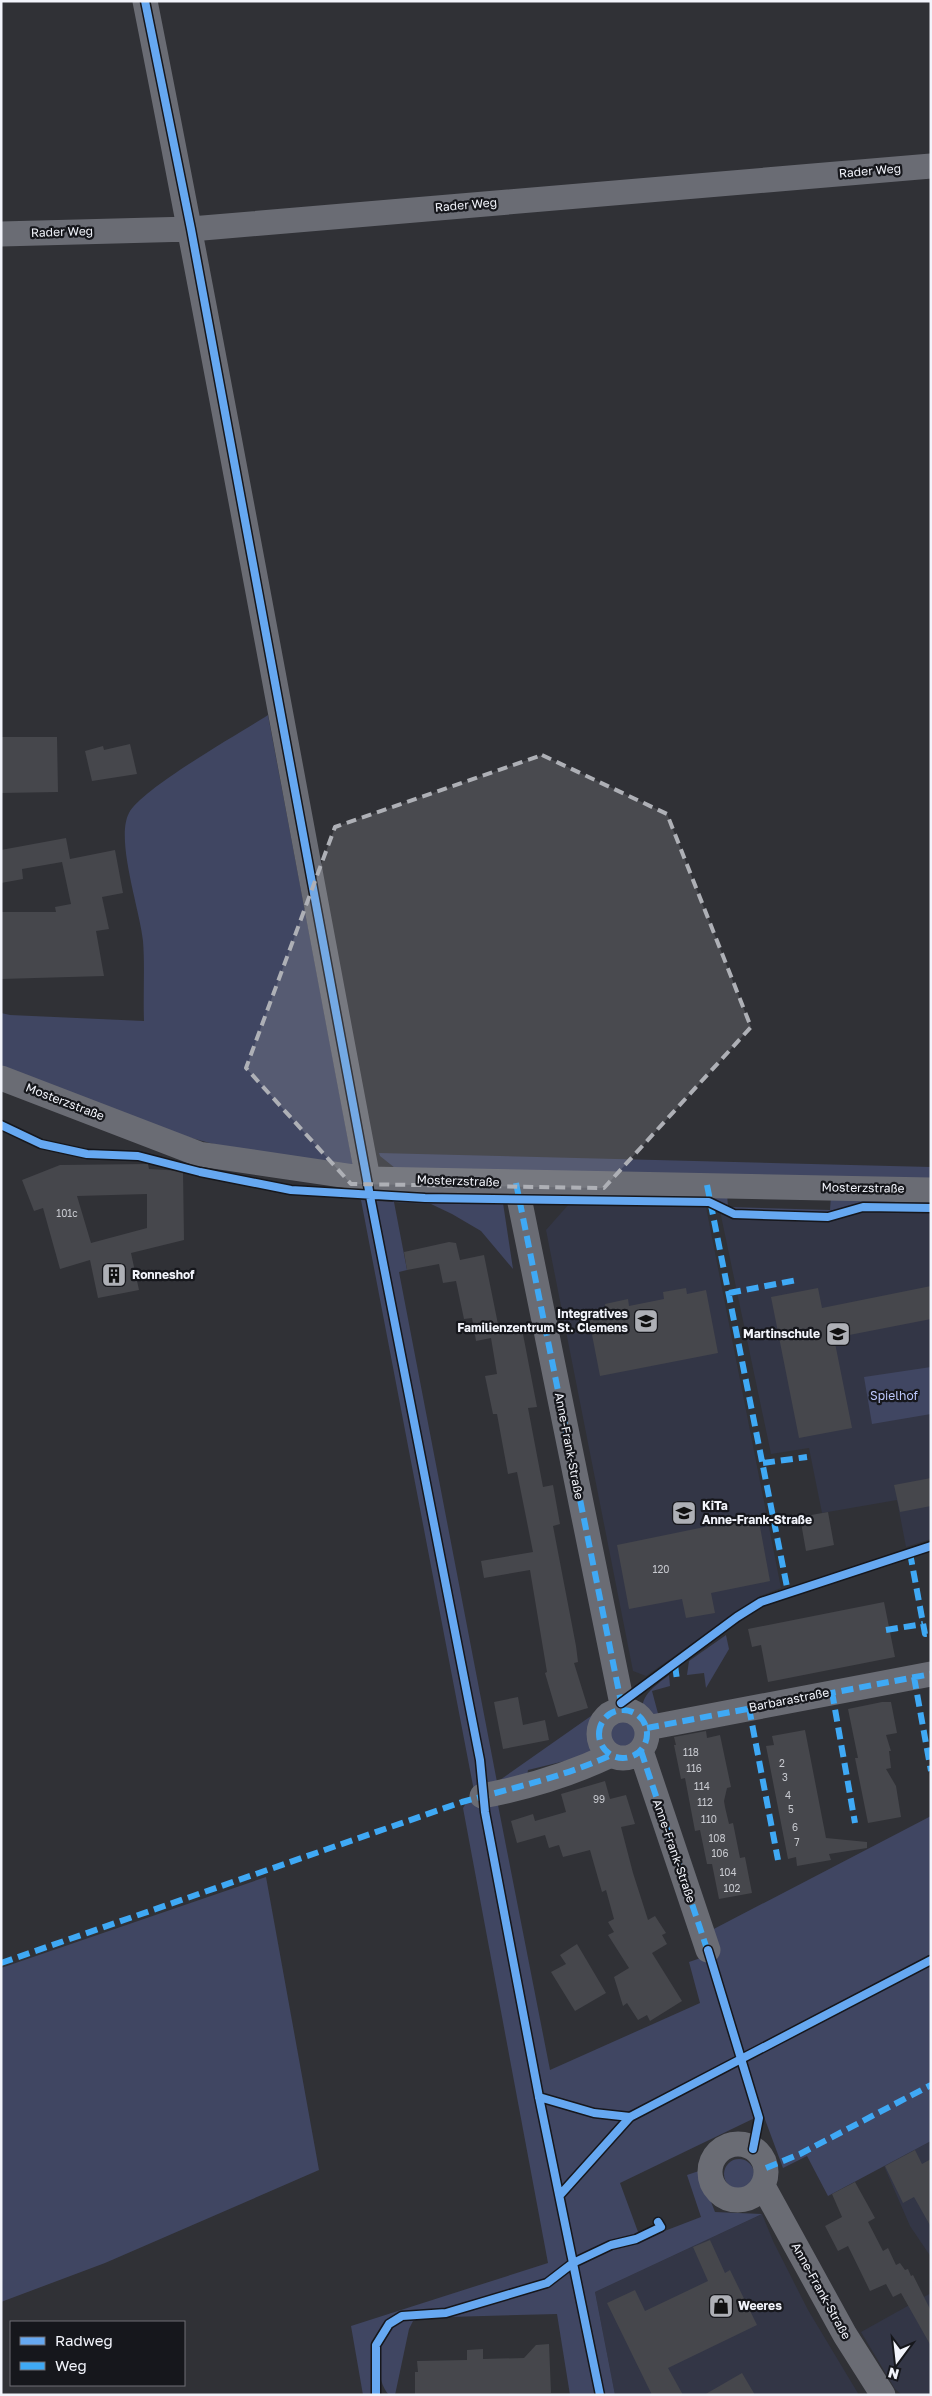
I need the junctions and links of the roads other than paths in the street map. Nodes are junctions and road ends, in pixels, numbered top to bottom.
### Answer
1 (146, 1) edge
2 (931, 166) edge
3 (191, 229) junction
4 (1, 234) edge
5 (1, 1078) edge
6 (368, 1179) junction
7 (516, 1183) junction
8 (931, 1190) edge
9 (931, 1674) edge
10 (623, 1709) junction
11 (644, 1739) junction
12 (611, 1755) junction
13 (482, 1796) dead end
14 (708, 1950) dead end
15 (763, 2186) dead end
16 (883, 2395) edge

1 - 3 street
2 - 3 street, Rader Weg
3 - 4 street, Rader Weg
3 - 6 street
5 - 6 street, Mosterzstraße
6 - 7 street, Mosterzstraße
7 - 8 street, Mosterzstraße
7 - 10 street, Anne-Frank-Straße
9 - 11 street, Barbarastraße
10 - 11 street, Anne-Frank-Straße
10 - 12 street
11 - 12 street
11 - 14 street, Anne-Frank-Straße
12 - 13 street
15 - 16 street, Anne-Frank-Straße

